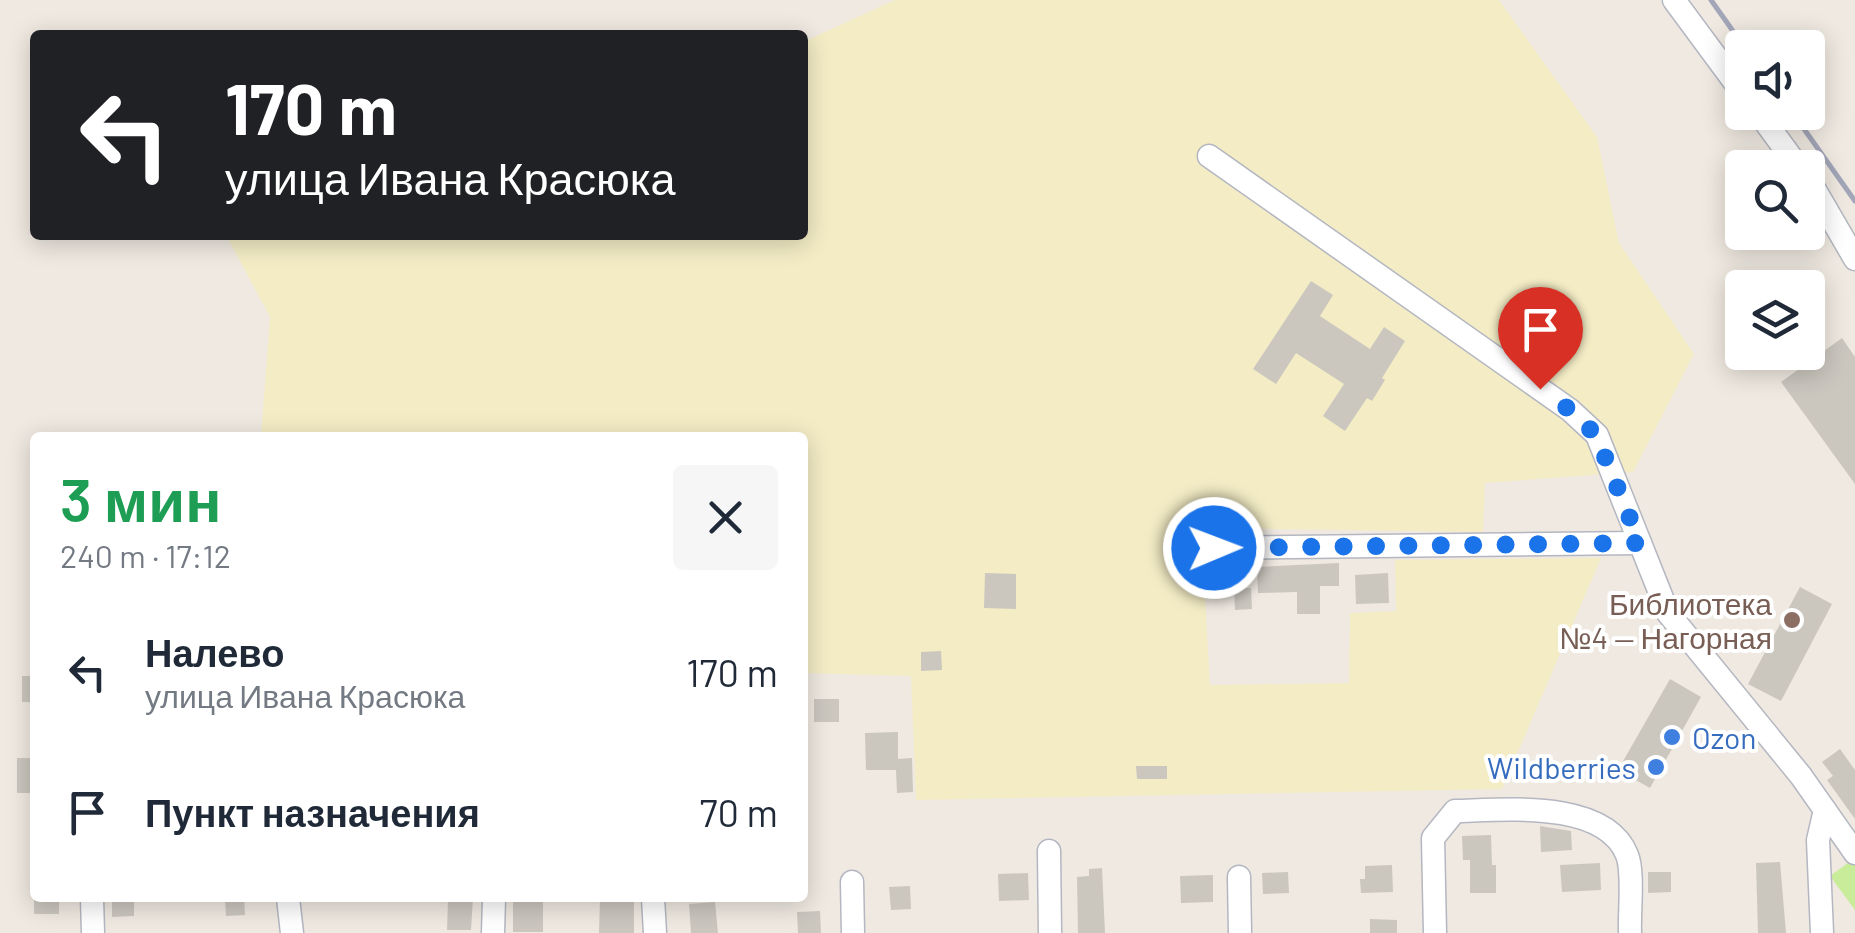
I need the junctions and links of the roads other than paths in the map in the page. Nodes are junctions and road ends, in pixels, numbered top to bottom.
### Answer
1 (1674, 0) edge
2 (1725, 69) edge
3 (1208, 156) dead end
4 (1825, 207) edge
5 (1855, 259) edge
6 (1640, 543) junction
7 (1214, 548) dead end
8 (1826, 810) junction
9 (1049, 850) dead end
10 (1855, 853) edge
11 (1240, 877) dead end
12 (852, 882) dead end
13 (92, 902) edge
14 (288, 902) edge
15 (494, 902) edge
16 (654, 902) edge
17 (94, 933) edge
18 (292, 933) edge
19 (493, 933) edge
20 (655, 933) edge
21 (854, 933) edge
22 (1050, 933) edge
23 (1240, 933) edge
24 (1435, 933) edge
25 (1630, 933) edge
26 (1822, 933) edge

1 - 2 street
3 - 6 street
4 - 5 street
6 - 7 street
6 - 8 street
8 - 10 street
8 - 26 street
9 - 22 street
11 - 23 street
12 - 21 street
13 - 17 street
14 - 18 street
15 - 19 street
16 - 20 street
24 - 25 street

